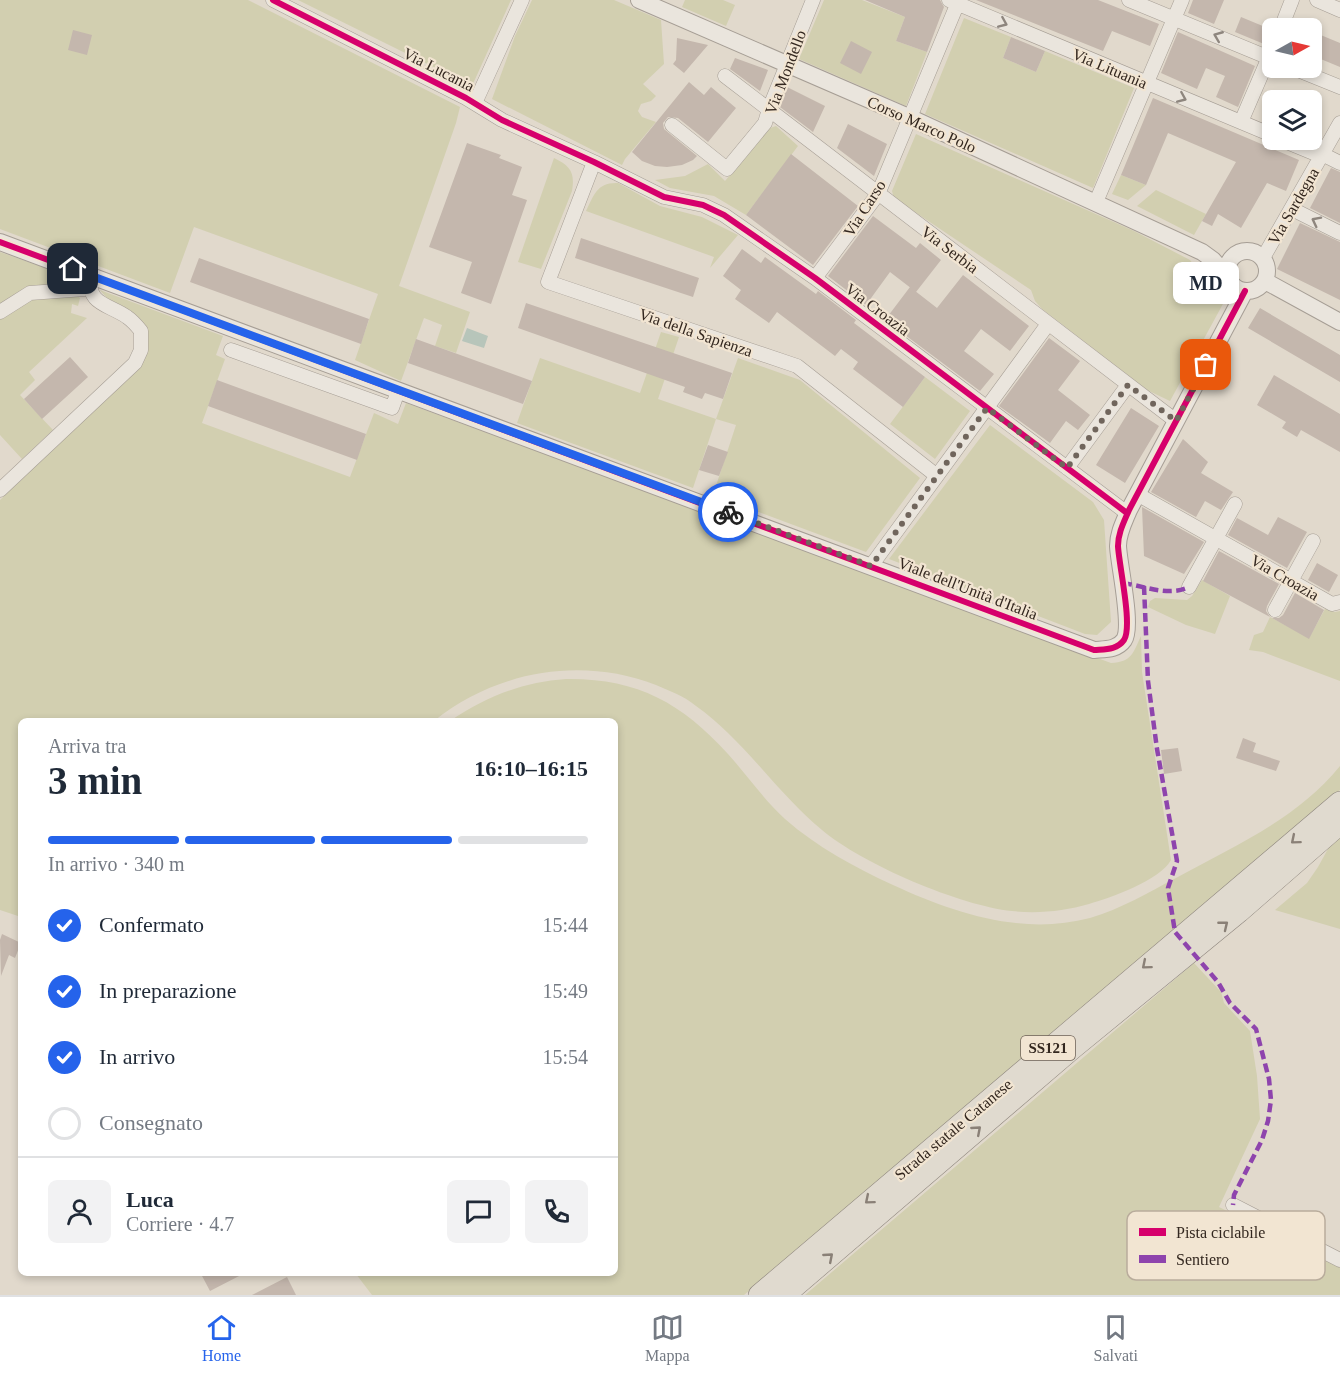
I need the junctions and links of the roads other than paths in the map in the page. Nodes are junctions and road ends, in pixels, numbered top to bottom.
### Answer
1 (273, 0) edge
2 (522, 0) edge
3 (639, 0) edge
4 (813, 0) edge
5 (1130, 0) edge
6 (1182, 0) edge
7 (1292, 0) edge
8 (1317, 0) edge
9 (955, 1) edge
10 (1340, 10) edge
11 (1285, 18) edge
12 (1174, 19) junction
13 (1262, 52) edge
14 (787, 64) junction
15 (1262, 75) edge
16 (724, 76) dead end
17 (1318, 78) edge
18 (1146, 83) junction
19 (1340, 87) edge
20 (475, 103) junction
21 (769, 109) junction
22 (911, 118) junction
23 (1241, 122) junction
24 (1340, 123) edge
25 (672, 125) dead end
26 (1262, 131) edge
27 (1309, 150) edge
28 (1322, 155) junction
29 (594, 162) junction
30 (1340, 163) edge
31 (878, 194) junction
32 (1096, 202) junction
33 (1292, 209) junction
34 (1340, 233) edge
35 (0, 243) edge
36 (1241, 251) junction
37 (1202, 252) junction
38 (1263, 258) junction
39 (1228, 277) junction
40 (815, 278) junction
41 (90, 281) junction
42 (1265, 281) junction
43 (1245, 291) junction
44 (0, 312) edge
45 (1340, 322) edge
46 (1048, 324) junction
47 (231, 350) dead end
48 (1128, 385) junction
49 (398, 391) junction
50 (987, 408) junction
51 (1176, 421) junction
52 (1067, 468) junction
53 (937, 476) junction
54 (0, 490) edge
55 (1137, 494) junction
56 (1235, 504) dead end
57 (1127, 513) junction
58 (1216, 538) junction
59 (1313, 541) dead end
60 (871, 566) junction
61 (1292, 580) junction
62 (1189, 587) dead end
63 (1340, 602) edge
64 (1275, 610) dead end
65 (1340, 802) edge
66 (1340, 824) edge
67 (1233, 1205) dead end
68 (1245, 1211) edge
69 (1325, 1252) edge
70 (1340, 1260) edge
71 (759, 1295) edge
72 (785, 1295) edge

1 - 20 street, Via Lucania
2 - 20 street
3 - 14 street, Corso Marco Polo
4 - 14 street, Via Mondello
5 - 12 street
6 - 12 street
7 - 11 street
8 - 10 street
9 -> 18 street, Via Lituania
9 - 22 street, Via Carso
13 -> 12 street
12 - 18 street
14 - 21 street, Via Mondello
14 - 22 street, Corso Marco Polo
15 - 23 street
16 - 21 street, Via Serbia
17 - 19 street
18 -> 23 street, Via Lituania
18 - 32 street
20 - 29 street, Via Lucania
21 - 25 street, Via Mondello
21 - 31 street, Via Serbia
22 - 31 street, Via Carso
22 - 32 street, Corso Marco Polo
23 - 26 street, Via Lituania
24 - 28 street, Via Sardegna
27 - 28 street
28 - 30 street
28 - 33 street, Via Sardegna
29 - 40 street, Via Croazia
29 - 53 street, Via della Sapienza
31 - 40 street, Via Carso
31 - 46 street, Via Serbia
32 - 37 street, Corso Marco Polo
34 -> 33 street
33 - 38 street, Via Sardegna
35 - 41 street, Viale dell'Unità d'Italia
36 - 37 street
36 - 38 street
36 - 39 street
37 - 39 street
38 - 42 street
39 - 43 street
40 - 50 street, Via Croazia
41 - 44 street
41 - 49 street, Viale dell'Unità d'Italia
41 - 54 street
42 - 43 street
42 - 45 street
43 - 51 street
46 - 48 street, Via Serbia
46 - 50 street
47 - 49 street
48 - 51 street, Via Serbia
48 - 52 street
49 - 60 street, Viale dell'Unità d'Italia
50 - 52 street, Via Croazia
50 - 53 street
51 - 55 street
52 - 57 street, Via Croazia
53 - 60 street
55 - 57 street
55 - 58 street, Via Croazia
56 - 58 street
57 - 60 street, Viale dell'Unità d'Italia
58 - 61 street, Via Croazia
58 - 62 street
59 - 61 street
61 - 63 street, Via Croazia
61 - 64 street
65 -> 71 main road, Strada statale Catanese / SS121
72 -> 66 main road, Strada statale Catanese / SS121
67 - 68 street
69 - 70 street

